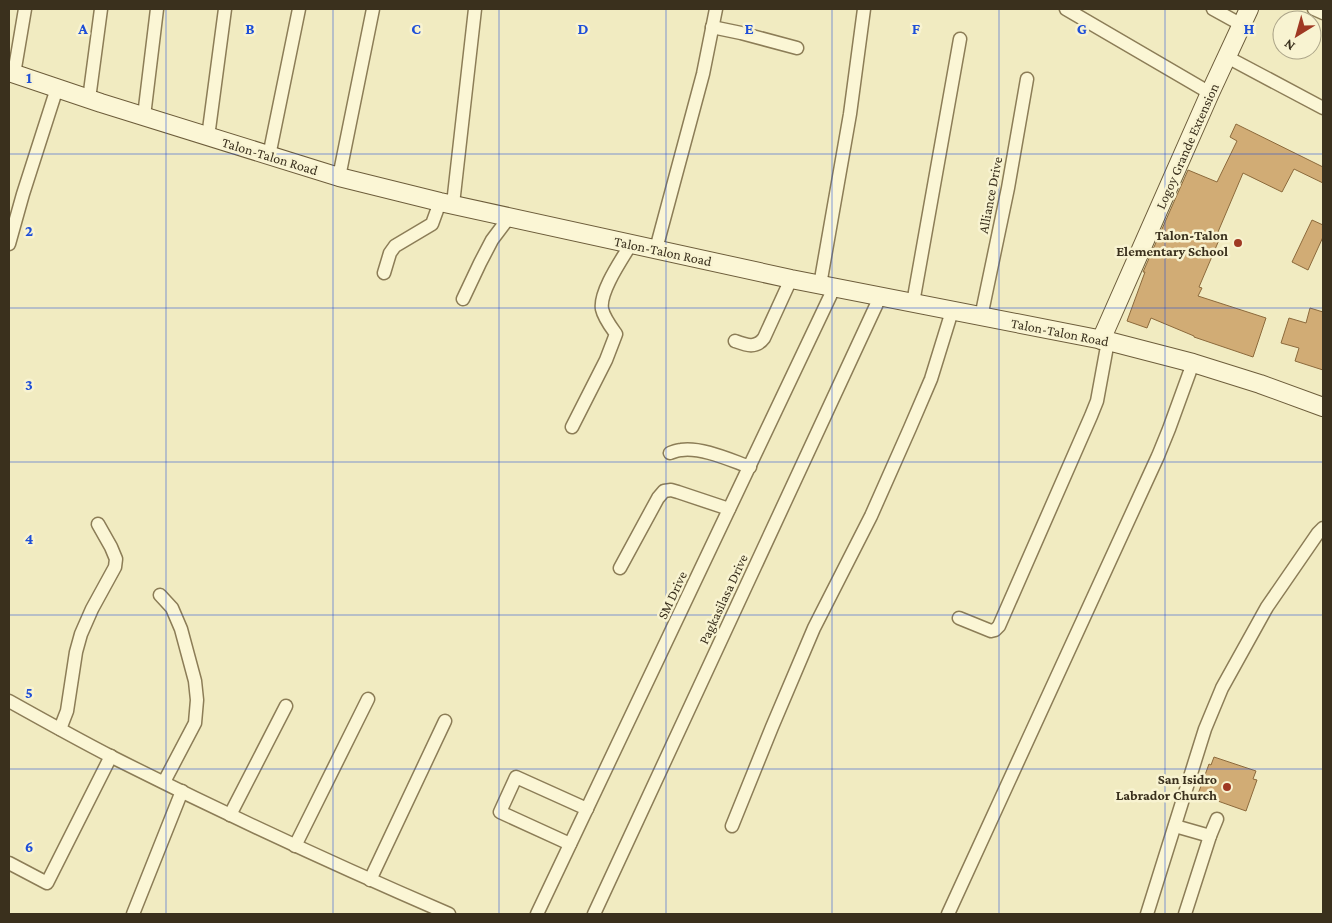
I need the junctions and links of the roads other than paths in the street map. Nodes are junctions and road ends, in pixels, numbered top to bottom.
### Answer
1 (25, 9) edge
2 (101, 9) edge
3 (157, 9) edge
4 (224, 9) edge
5 (299, 9) edge
6 (372, 9) edge
7 (475, 9) edge
8 (716, 9) edge
9 (864, 9) edge
10 (1066, 9) edge
11 (1212, 9) edge
12 (1249, 9) edge
13 (1314, 9) edge
14 (1323, 13) edge
15 (1242, 26) junction
16 (712, 27) junction
17 (960, 39) dead end
18 (797, 48) dead end
19 (1227, 57) junction
20 (12, 73) edge
21 (1027, 79) dead end
22 (57, 88) junction
23 (1210, 93) junction
24 (89, 99) junction
25 (1323, 108) edge
26 (144, 116) junction
27 (208, 137) junction
28 (269, 156) junction
29 (339, 177) junction
30 (447, 203) junction
31 (510, 216) junction
32 (9, 244) edge
33 (632, 244) junction
34 (656, 250) junction
35 (384, 273) dead end
36 (791, 279) junction
37 (827, 286) junction
38 (880, 297) junction
39 (464, 298) dead end
40 (913, 303) junction
41 (952, 311) junction
42 (981, 317) junction
43 (1105, 340) junction
44 (735, 341) dead end
45 (1193, 363) junction
46 (1323, 407) edge
47 (572, 427) dead end
48 (670, 453) dead end
49 (750, 466) junction
50 (730, 509) junction
51 (98, 524) dead end
52 (1323, 528) edge
53 (620, 568) dead end
54 (160, 595) dead end
55 (959, 618) dead end
56 (368, 699) dead end
57 (9, 701) edge
58 (286, 706) dead end
59 (445, 721) dead end
60 (60, 729) junction
61 (111, 756) junction
62 (164, 782) junction
63 (182, 791) junction
64 (587, 809) junction
65 (230, 815) junction
66 (1217, 819) dead end
67 (732, 826) dead end
68 (1175, 826) junction
69 (1210, 836) junction
70 (570, 844) junction
71 (295, 846) junction
72 (12, 865) edge
73 (9, 879) edge
74 (370, 880) junction
75 (425, 909) edge
76 (132, 914) edge
77 (449, 914) edge
78 (537, 914) edge
79 (594, 914) edge
80 (948, 914) edge
81 (1147, 914) edge
82 (1185, 914) edge

1 - 20 street
2 - 24 street
3 - 26 street
4 - 27 street
5 - 28 street
6 - 29 street
7 - 30 street
8 - 16 street
9 - 37 street, SM Drive
10 - 23 street
11 - 15 street
12 - 15 street, Logoy Grande Extension
13 - 14 street
15 - 19 street, Logoy Grande Extension
16 - 18 street
16 - 34 street
17 - 40 street
19 - 23 street, Logoy Grande Extension
19 - 25 street
20 - 22 street, Talon-Talon Road
21 - 42 street, Alliance Drive
22 - 24 street, Talon-Talon Road
22 - 32 street
23 - 43 street, Logoy Grande Extension
24 - 26 street, Talon-Talon Road
26 - 27 street, Talon-Talon Road
27 - 28 street, Talon-Talon Road
28 - 29 street, Talon-Talon Road
29 - 30 street, Talon-Talon Road
30 - 31 street, Talon-Talon Road
30 - 35 street
31 - 33 street, Talon-Talon Road
31 - 39 street
33 - 34 street, Talon-Talon Road
33 - 47 street
34 - 36 street, Talon-Talon Road
36 - 37 street, Talon-Talon Road
36 - 44 street
37 - 38 street, Talon-Talon Road
37 - 49 street, SM Drive
38 - 40 street, Talon-Talon Road
38 - 79 street, Pagkasilasa Drive
40 - 41 street, Talon-Talon Road
41 - 42 street, Talon-Talon Road
41 - 67 street
42 - 43 street, Talon-Talon Road
43 - 45 street, Talon-Talon Road
43 - 55 street
45 - 46 street, Talon-Talon Road
45 - 80 street
48 - 49 street
49 - 50 street, SM Drive
50 - 53 street
50 - 64 street, SM Drive
51 - 60 street
52 - 68 street
54 - 62 street
56 - 71 street
57 - 60 street
58 - 65 street
59 - 74 street
60 - 61 street
61 - 62 street
61 - 72 street
62 - 63 street
63 - 65 street
63 - 76 street
64 - 70 street, SM Drive
64 - 70 street
65 - 71 street
66 - 69 street
68 - 69 street
68 - 81 street
69 - 82 street
70 - 78 street, SM Drive
71 - 74 street
72 - 73 street
74 - 75 street
75 - 77 street

